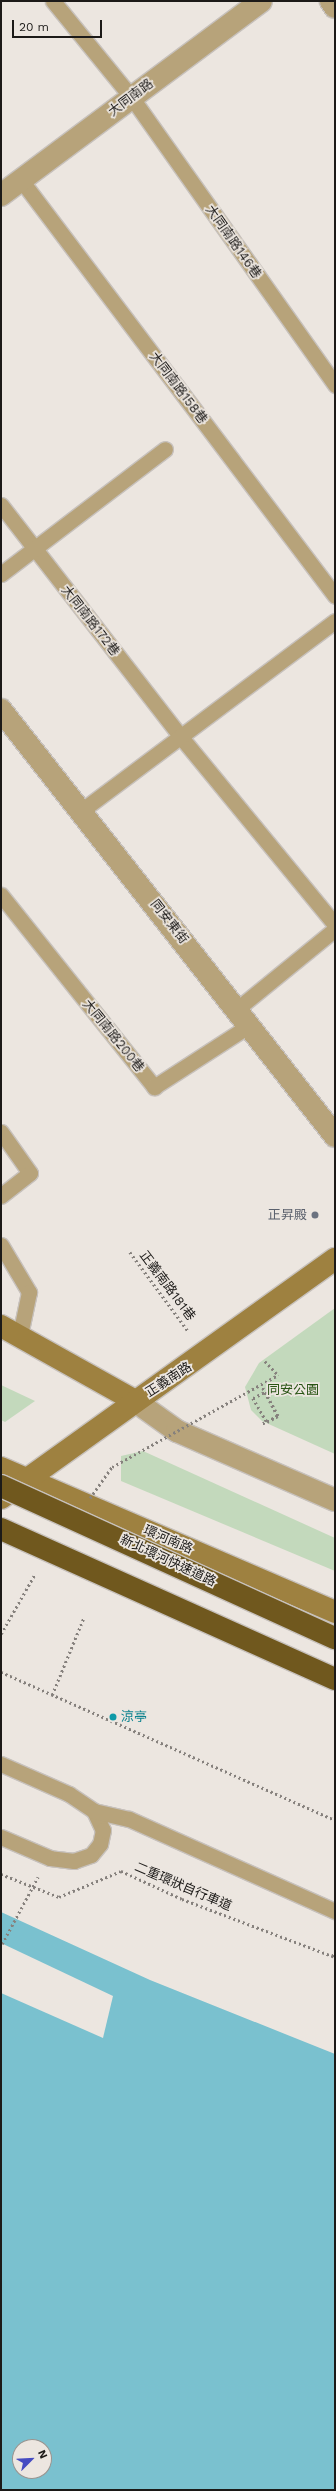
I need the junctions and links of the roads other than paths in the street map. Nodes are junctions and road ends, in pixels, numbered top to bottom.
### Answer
1 (53, 1) edge
2 (261, 1) edge
3 (331, 1) edge
4 (335, 7) edge
5 (132, 98) junction
6 (21, 180) junction
7 (1, 195) edge
8 (335, 385) edge
9 (165, 449) dead end
10 (1, 505) edge
11 (34, 549) junction
12 (1, 574) edge
13 (335, 596) edge
14 (335, 621) edge
15 (1, 710) edge
16 (180, 736) junction
17 (81, 811) junction
18 (1, 896) edge
19 (335, 926) edge
20 (335, 929) edge
21 (244, 1017) junction
22 (1, 1132) edge
23 (335, 1136) edge
24 (1, 1196) edge
25 (1, 1246) edge
26 (335, 1259) edge
27 (10, 1330) edge
28 (135, 1401) junction
29 (1, 1468) edge
30 (28, 1479) junction
31 (1, 1486) edge
32 (1, 1498) edge
33 (335, 1500) edge
34 (1, 1529) edge
35 (1, 1536) edge
36 (335, 1612) edge
37 (335, 1638) edge
38 (335, 1680) edge
39 (335, 1687) edge
40 (1, 1764) edge
41 (94, 1811) junction
42 (1, 1837) edge
43 (335, 1911) edge

1 - 5 lane, 大同南路146巷
2 - 5 street, 大同南路
3 - 4 street
5 - 6 street, 大同南路
5 - 8 lane, 大同南路146巷
6 - 7 street, 大同南路
6 - 13 lane, 大同南路158巷
9 - 11 lane
10 - 11 lane, 大同南路172巷
11 - 12 lane
11 - 16 lane, 大同南路172巷
14 - 16 lane
15 - 17 street, 同安東街
16 - 17 lane
16 - 19 lane, 大同南路172巷
17 - 21 street, 同安東街
18 - 21 lane, 大同南路200巷
20 - 21 lane
21 - 23 street, 同安東街
22 - 24 lane
25 - 27 lane
26 - 28 street, 正義南路
27 - 28 street
28 - 30 street, 正義南路
28 - 33 street
29 - 30 street, 環河南路
30 - 32 street, 正義南路
30 - 36 street, 環河南路
31 - 37 highway, 新北環河快速道路, bridge
34 - 38 highway, bridge
35 - 39 street
40 - 41 lane
41 - 42 lane
41 - 43 lane

